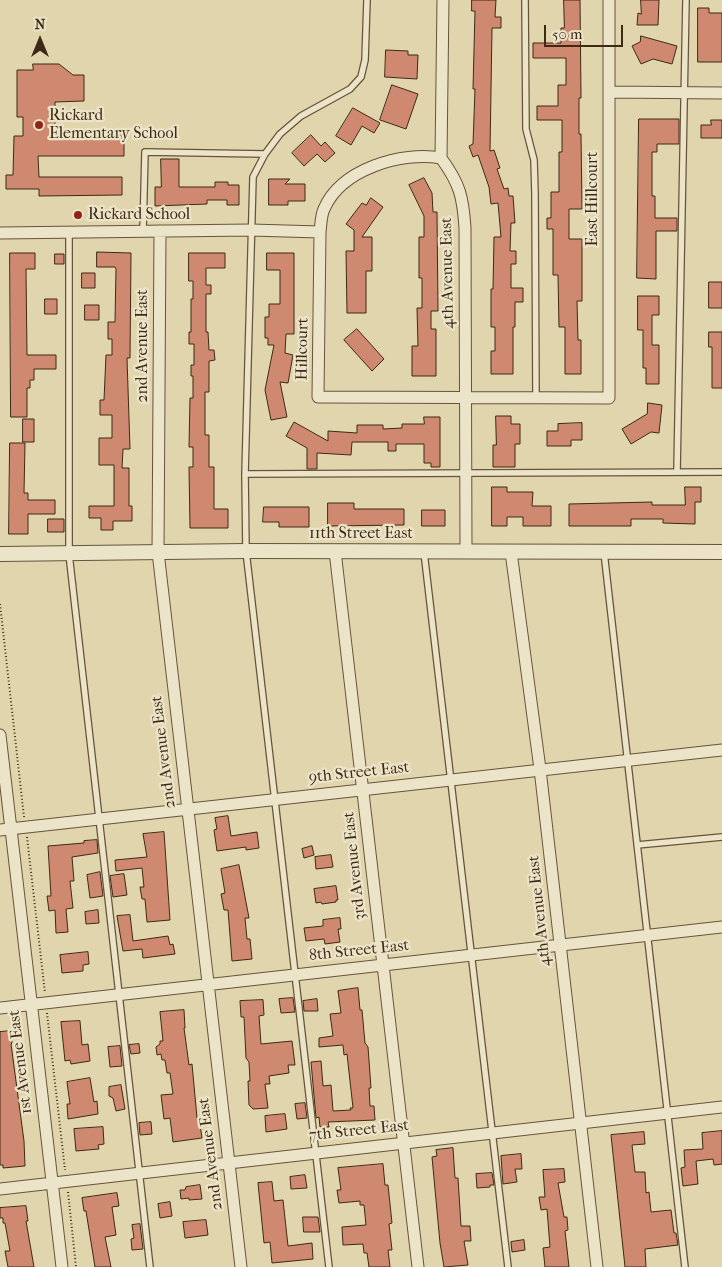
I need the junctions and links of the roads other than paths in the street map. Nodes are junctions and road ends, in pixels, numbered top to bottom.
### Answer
1 (367, 0) edge
2 (443, 0) edge
3 (525, 0) edge
4 (609, 0) edge
5 (686, 0) edge
6 (610, 92) junction
7 (685, 92) junction
8 (722, 93) edge
9 (265, 154) junction
10 (441, 158) junction
11 (251, 230) junction
12 (69, 231) junction
13 (160, 231) junction
14 (143, 232) junction
15 (320, 232) junction
16 (0, 233) edge
17 (466, 398) junction
18 (609, 398) joint
19 (536, 399) junction
20 (677, 471) junction
21 (722, 472) edge
22 (245, 474) junction
23 (466, 474) junction
24 (246, 551) junction
25 (158, 552) junction
26 (336, 552) junction
27 (424, 552) junction
28 (466, 552) junction
29 (511, 552) junction
30 (604, 552) junction
31 (722, 552) edge
32 (0, 554) edge
33 (69, 554) junction
34 (0, 735) edge
35 (722, 750) edge
36 (627, 760) junction
37 (540, 769) junction
38 (452, 779) junction
39 (363, 789) junction
40 (274, 799) junction
41 (187, 808) junction
42 (99, 818) junction
43 (6, 829) edge
44 (722, 838) edge
45 (637, 845) junction
46 (722, 927) edge
47 (648, 935) junction
48 (560, 945) junction
49 (472, 955) junction
50 (383, 965) junction
51 (295, 975) junction
52 (208, 984) junction
53 (119, 994) junction
54 (31, 1004) junction
55 (0, 1008) edge
56 (722, 1107) edge
57 (668, 1113) junction
58 (580, 1123) junction
59 (492, 1133) junction
60 (404, 1143) junction
61 (316, 1152) junction
62 (229, 1162) junction
63 (139, 1172) junction
64 (52, 1182) junction
65 (0, 1189) edge
66 (62, 1267) edge
67 (150, 1267) edge
68 (241, 1267) edge
69 (329, 1267) edge
70 (418, 1267) edge
71 (508, 1267) edge
72 (597, 1267) edge
73 (685, 1267) edge

1 - 9 lane
2 - 10 street
3 - 19 lane
4 - 6 street, East Hillcourt
5 - 7 lane
6 - 7 street
6 - 18 street, East Hillcourt
7 - 8 street
7 - 20 lane
9 - 11 lane
9 - 14 lane
10 - 15 street, Hillcourt
10 - 17 street, 4th Avenue East
11 - 13 street
11 - 15 street
11 - 22 lane
12 - 14 street
12 - 16 street
12 - 33 lane
13 - 14 street
13 - 25 street, 2nd Avenue East
15 - 17 street, Hillcourt
17 - 19 street, Hillcourt
17 - 23 street, 4th Avenue East
18 - 19 street, Hillcourt
20 - 21 lane
20 - 23 lane
22 - 23 lane
22 - 24 lane
23 - 28 street, 4th Avenue East
24 - 25 street, 11th Street East
24 - 26 street, 11th Street East
24 - 40 lane
25 - 33 street, 11th Street East
25 - 41 street, 2nd Avenue East
26 - 27 street, 11th Street East
26 - 39 street, 3rd Avenue East
27 - 28 street, 11th Street East
27 - 38 lane
28 - 29 street, 11th Street East
29 - 30 street, 11th Street East
29 - 37 street, 4th Avenue East
30 - 31 street, 11th Street East
30 - 36 lane
32 - 33 street, 11th Street East
33 - 42 lane
34 - 43 street, 1st Avenue East
35 - 36 street, 9th Street East
36 - 37 street, 9th Street East
36 - 45 lane
37 - 38 street, 9th Street East
37 - 48 street, 4th Avenue East
38 - 39 street, 9th Street East
38 - 49 lane
39 - 40 street, 9th Street East
39 - 50 street, 3rd Avenue East
40 - 41 street, 9th Street East
40 - 51 lane
41 - 42 street, 9th Street East
41 - 52 street, 2nd Avenue East
42 - 43 street, 9th Street East
42 - 53 lane
43 - 54 street, 1st Avenue East
44 - 45 lane
45 - 47 lane
46 - 47 street, 8th Street East
47 - 48 street, 8th Street East
47 - 57 lane
48 - 49 street, 8th Street East
48 - 58 street, 4th Avenue East
49 - 50 street, 8th Street East
49 - 59 lane
50 - 51 street, 8th Street East
50 - 60 street, 3rd Avenue East
51 - 52 street, 8th Street East
51 - 61 lane
52 - 53 street, 8th Street East
52 - 62 street, 2nd Avenue East
53 - 54 street, 8th Street East
53 - 63 lane
54 - 55 street, 8th Street East
54 - 64 street, 1st Avenue East
56 - 57 street, 7th Street East
57 - 58 street, 7th Street East
57 - 73 lane
58 - 59 street, 7th Street East
58 - 72 street, 4th Avenue East
59 - 60 street, 7th Street East
59 - 71 lane
60 - 61 street, 7th Street East
60 - 70 street, 3rd Avenue East
61 - 62 street, 7th Street East
61 - 69 lane
62 - 63 street, 7th Street East
62 - 68 street, 2nd Avenue East
63 - 64 street, 7th Street East
63 - 67 lane
64 - 65 street, 7th Street East
64 - 66 street, 1st Avenue East

